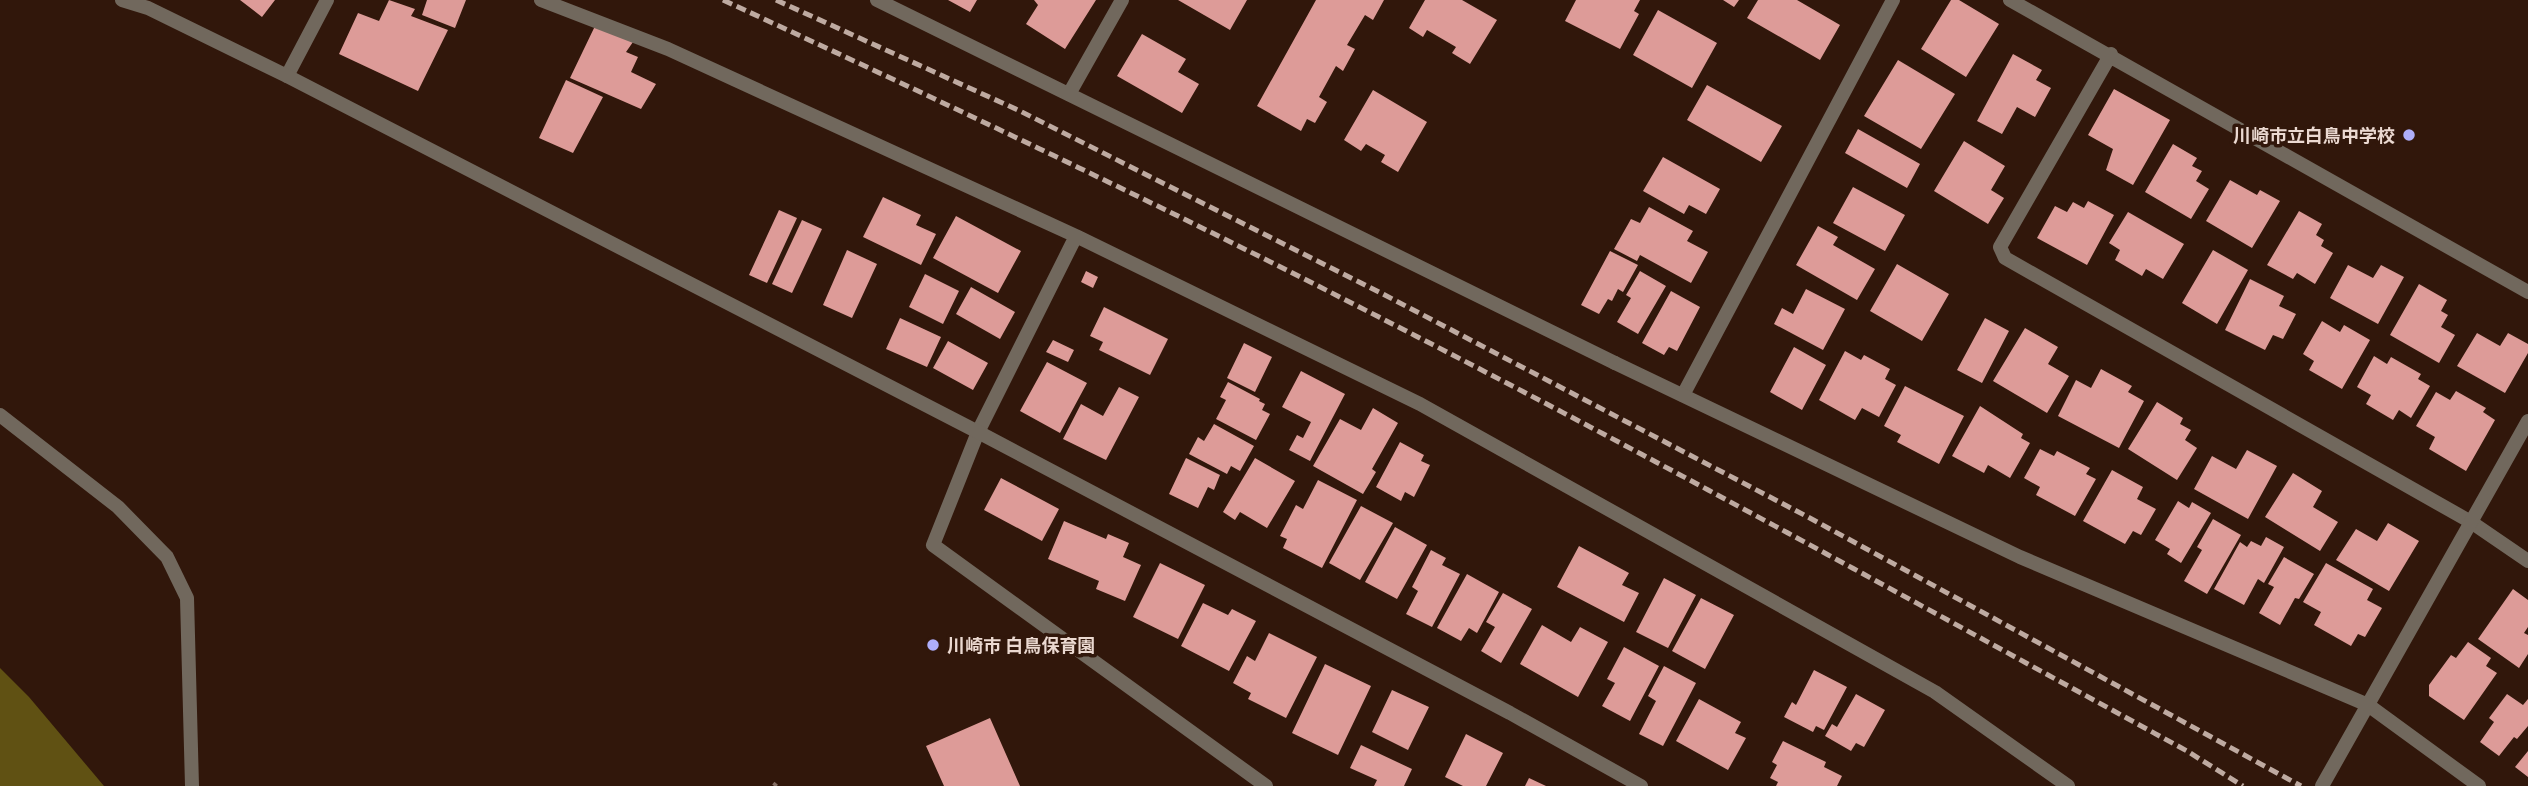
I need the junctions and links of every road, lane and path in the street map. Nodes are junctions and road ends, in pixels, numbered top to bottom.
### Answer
1 (122, 0) edge
2 (327, 0) edge
3 (541, 0) edge
4 (877, 0) edge
5 (1122, 0) edge
6 (1893, 0) edge
7 (2010, 0) edge
8 (2111, 54) junction
9 (287, 76) junction
10 (1069, 94) junction
11 (1076, 236) junction
12 (2528, 292) edge
13 (1683, 395) junction
14 (0, 415) edge
15 (2528, 421) edge
16 (978, 432) junction
17 (2471, 522) junction
18 (2528, 561) edge
19 (2368, 705) junction
20 (192, 786) edge
21 (1266, 786) edge
22 (1641, 786) edge
23 (2068, 786) edge
24 (2322, 786) edge
25 (2479, 786) edge

1 - 9 street
2 - 9 street
3 - 11 street
4 - 10 street
5 - 10 street
6 - 13 street
7 - 8 street
8 - 12 street
8 - 17 street
9 - 16 street
10 - 13 street
11 - 16 street
11 - 23 street
13 - 19 street
14 - 20 street
15 - 17 street
16 - 21 street
16 - 22 street
17 - 18 street
17 - 19 street
19 - 24 street
19 - 25 street

